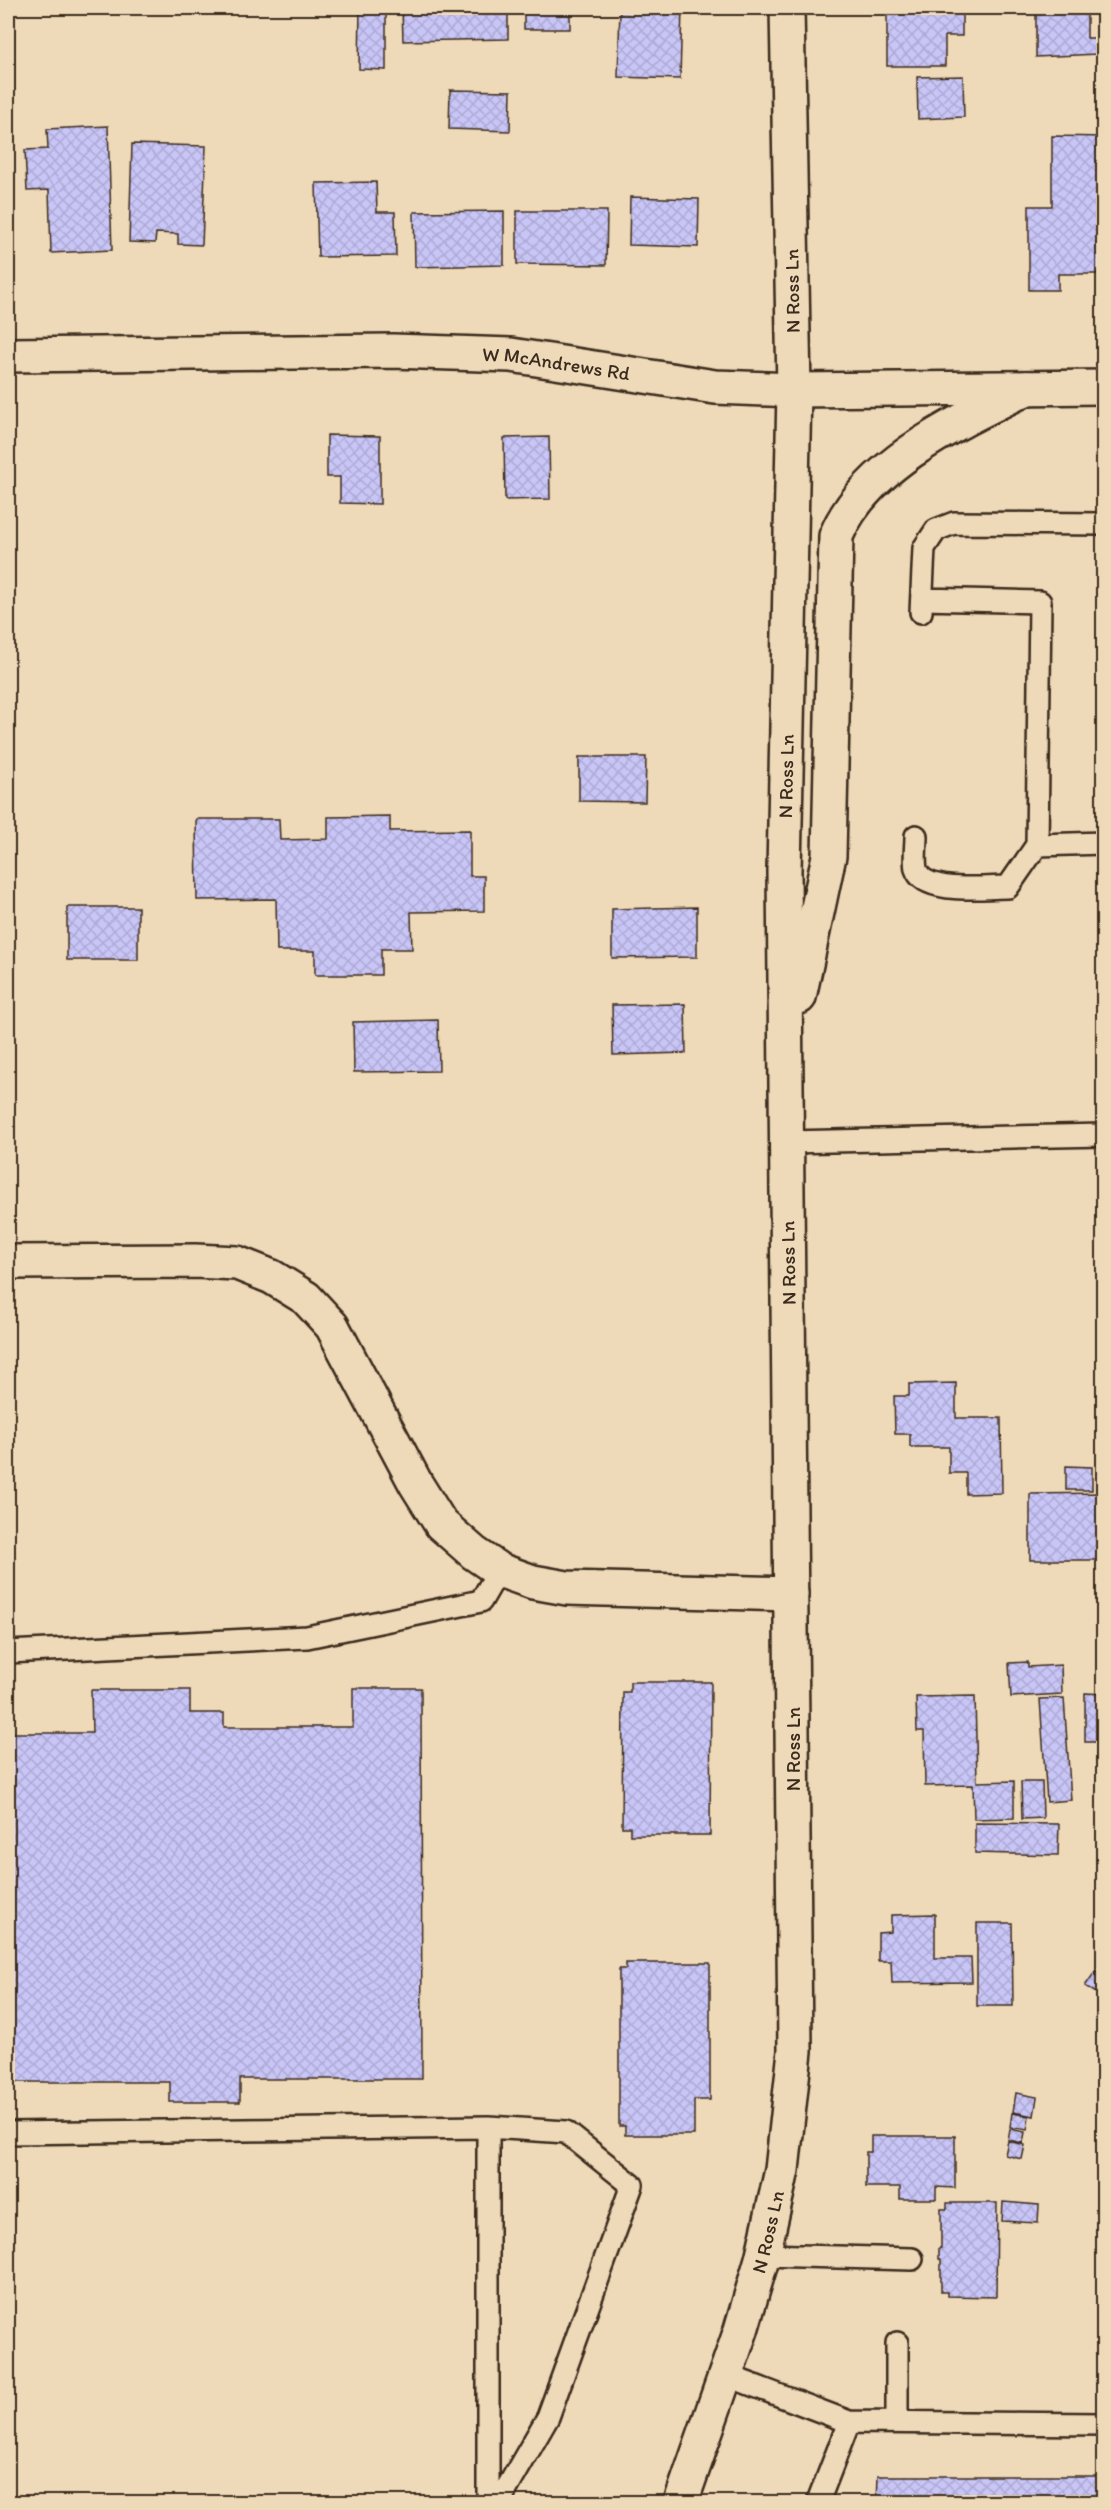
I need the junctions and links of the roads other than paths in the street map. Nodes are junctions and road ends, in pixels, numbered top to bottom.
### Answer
1 (787, 8) edge
2 (8, 355) edge
3 (1104, 387) edge
4 (1027, 388) junction
5 (794, 390) junction
6 (1104, 524) edge
7 (916, 836) dead end
8 (1104, 843) edge
9 (1037, 845) junction
10 (787, 1055) junction
11 (1104, 1135) edge
12 (787, 1142) junction
13 (8, 1262) edge
14 (499, 1570) junction
15 (791, 1594) junction
16 (8, 1652) edge
17 (488, 2127) junction
18 (8, 2133) edge
19 (763, 2255) junction
20 (912, 2259) dead end
21 (897, 2343) dead end
22 (726, 2375) junction
23 (849, 2422) junction
24 (897, 2422) junction
25 (1104, 2424) edge
26 (488, 2502) edge
27 (498, 2502) edge
28 (681, 2502) edge
29 (818, 2502) edge

1 - 5 main road, N Ross Ln
2 - 5 main road, W McAndrews Rd
3 - 4 main road, W McAndrews Rd
4 - 5 main road, W McAndrews Rd
4 - 10 main road
5 - 10 main road, N Ross Ln
6 - 9 lane
7 - 9 lane
8 - 9 lane
10 - 12 main road, N Ross Ln
11 - 12 lane
12 - 15 main road, N Ross Ln
13 - 14 main road
14 - 15 main road
14 - 16 lane
15 - 19 main road, N Ross Ln
17 - 18 lane
17 - 26 lane
17 - 27 lane
19 - 20 lane
19 - 22 main road, N Ross Ln
21 - 24 lane
22 - 23 lane
22 - 28 main road, N Ross Ln
23 - 24 lane
23 - 29 lane
24 - 25 lane

